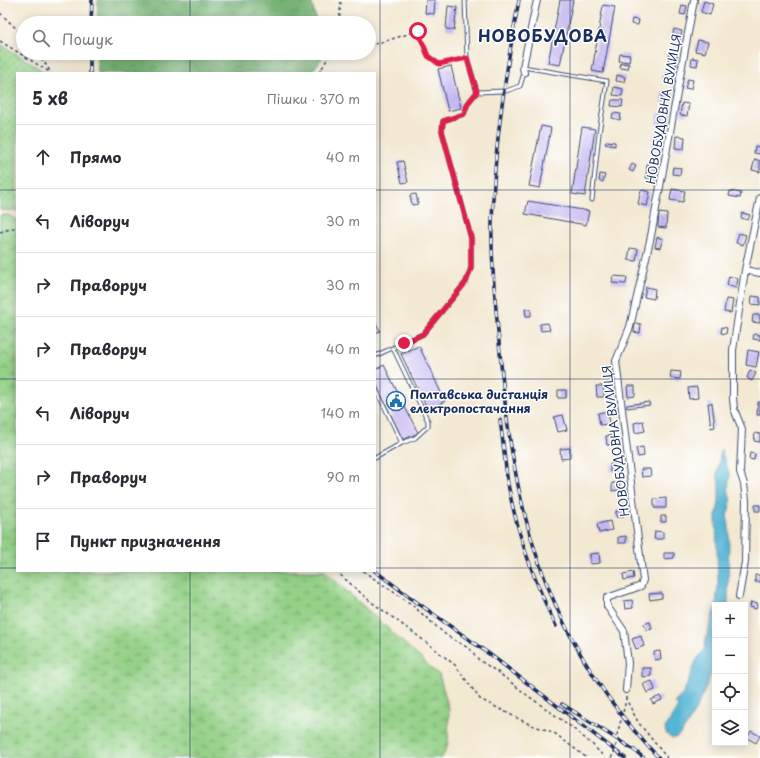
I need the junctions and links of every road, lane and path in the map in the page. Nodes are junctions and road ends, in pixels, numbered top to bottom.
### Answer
1 (341, 0) edge
2 (466, 0) edge
3 (537, 0) edge
4 (694, 0) edge
5 (0, 13) edge
6 (340, 16) edge
7 (16, 28) edge
8 (0, 41) edge
9 (376, 44) edge
10 (16, 51) edge
11 (467, 58) junction
12 (30, 60) edge
13 (43, 60) edge
14 (326, 60) edge
15 (523, 66) junction
16 (49, 72) edge
17 (50, 72) edge
18 (320, 72) edge
19 (524, 73) joint
20 (477, 92) junction
21 (760, 198) edge
22 (592, 200) dead end
23 (16, 227) edge
24 (0, 232) edge
25 (745, 270) junction
26 (760, 273) edge
27 (393, 348) junction
28 (376, 356) edge
29 (376, 390) edge
30 (402, 443) junction
31 (376, 457) edge
32 (337, 572) edge
33 (364, 572) edge
34 (739, 596) dead end
35 (626, 690) joint
36 (626, 700) junction
37 (587, 758) edge
38 (605, 758) edge
39 (611, 758) edge
40 (667, 758) edge

1 - 6 path
2 - 11 lane
3 - 15 street
4 - 35 street, НОВОБУДОВНА ВУЛИЦЯ
5 - 7 path
8 - 10 path
9 - 11 path
11 - 20 lane
12 - 16 path
13 - 17 path
14 - 18 path
15 - 19 street
15 - 22 lane
19 - 20 lane
20 - 27 lane
21 - 25 street
23 - 24 path
25 - 26 street
25 - 34 street
27 - 28 lane
27 - 30 lane
29 - 30 lane
30 - 31 lane
32 - 37 path
33 - 38 path
35 - 36 path
36 - 39 path
36 - 40 path

